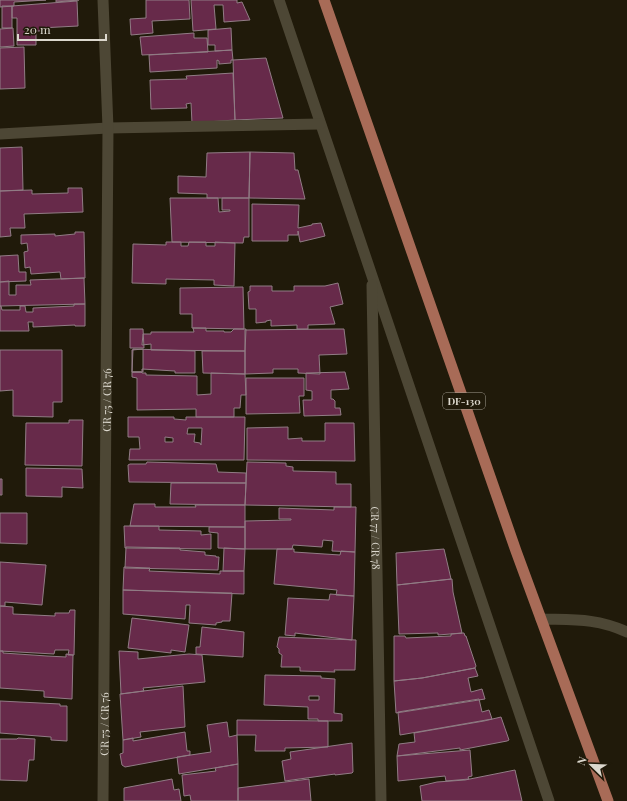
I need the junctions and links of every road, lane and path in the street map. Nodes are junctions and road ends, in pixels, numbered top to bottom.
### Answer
1 (103, 0) edge
2 (279, 0) edge
3 (324, 0) edge
4 (320, 124) junction
5 (108, 128) junction
6 (0, 134) edge
7 (372, 275) junction
8 (541, 619) junction
9 (627, 632) edge
10 (103, 801) edge
11 (381, 801) edge
12 (549, 801) edge
13 (608, 801) edge

1 - 5 street, CR 75 / CR 76
2 - 4 street
3 - 8 main road, DF-130
4 - 5 street
4 - 7 street
5 - 6 street
5 - 10 street, CR 75 / CR 76
7 - 11 street, CR 77 / CR 78
7 - 12 street
8 - 9 street
8 - 13 main road, DF-130

